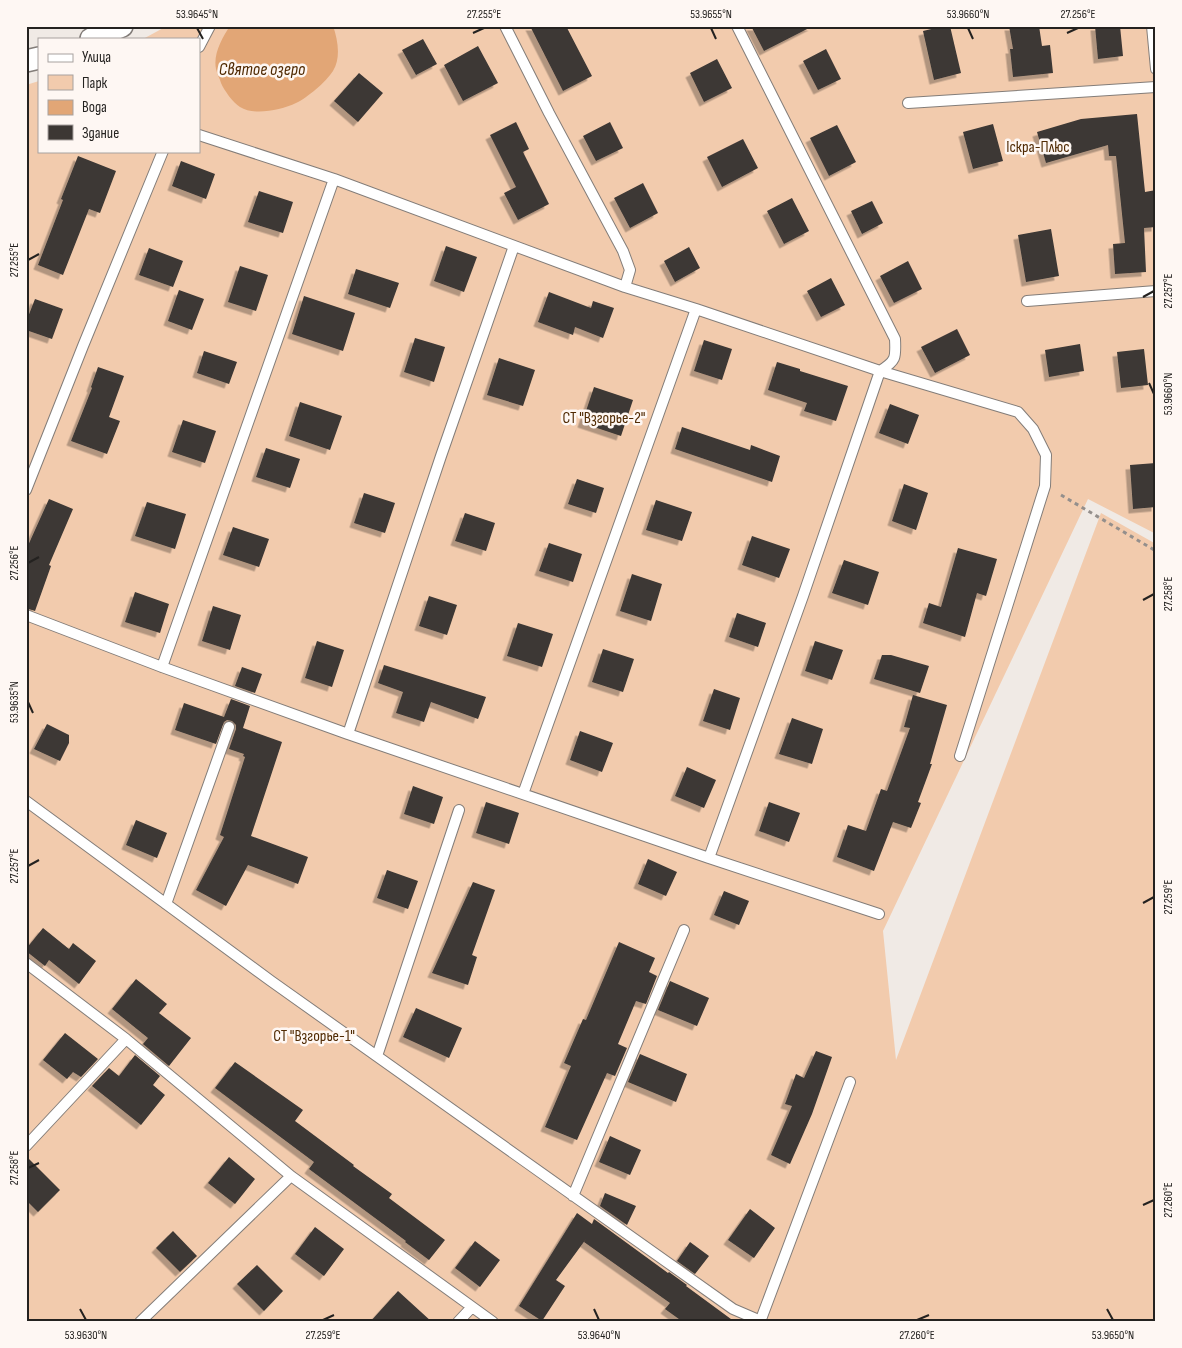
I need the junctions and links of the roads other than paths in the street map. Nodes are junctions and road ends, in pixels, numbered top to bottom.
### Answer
1 (122, 26) edge
2 (210, 26) edge
3 (505, 26) edge
4 (737, 26) edge
5 (1152, 26) edge
6 (93, 38) edge
7 (200, 45) edge
8 (1156, 68) edge
9 (1156, 87) edge
10 (908, 103) dead end
11 (200, 135) edge
12 (164, 152) edge
13 (334, 179) junction
14 (514, 246) junction
15 (625, 287) junction
16 (1156, 291) edge
17 (1026, 301) dead end
18 (696, 309) junction
19 (880, 371) junction
20 (26, 490) edge
21 (26, 615) edge
22 (162, 667) junction
23 (229, 727) dead end
24 (348, 734) junction
25 (960, 756) dead end
26 (522, 794) junction
27 (26, 801) edge
28 (459, 810) dead end
29 (709, 858) junction
30 (166, 904) junction
31 (879, 914) dead end
32 (684, 930) dead end
33 (26, 963) edge
34 (126, 1039) junction
35 (377, 1056) junction
36 (850, 1082) dead end
37 (26, 1146) edge
38 (290, 1176) junction
39 (573, 1196) junction
40 (472, 1307) junction
41 (761, 1321) edge
42 (140, 1322) edge
43 (458, 1322) edge
44 (493, 1322) edge

1 - 6 street
2 - 7 lane
3 - 15 lane
4 - 19 lane
5 - 8 lane
9 - 10 lane
11 - 13 lane
12 - 20 lane
13 - 14 lane
13 - 22 lane
14 - 15 lane
14 - 24 lane
15 - 18 lane
16 - 17 lane
18 - 19 lane
18 - 26 lane
19 - 25 lane
19 - 29 lane
21 - 22 lane
22 - 24 lane
23 - 30 lane
24 - 26 lane
26 - 29 lane
27 - 30 lane
28 - 35 lane
29 - 31 lane
30 - 35 lane
32 - 39 lane
33 - 34 lane
34 - 37 lane
34 - 38 lane
35 - 39 lane
36 - 41 lane
38 - 40 lane
38 - 42 lane
39 - 41 lane
40 - 43 lane
40 - 44 lane

